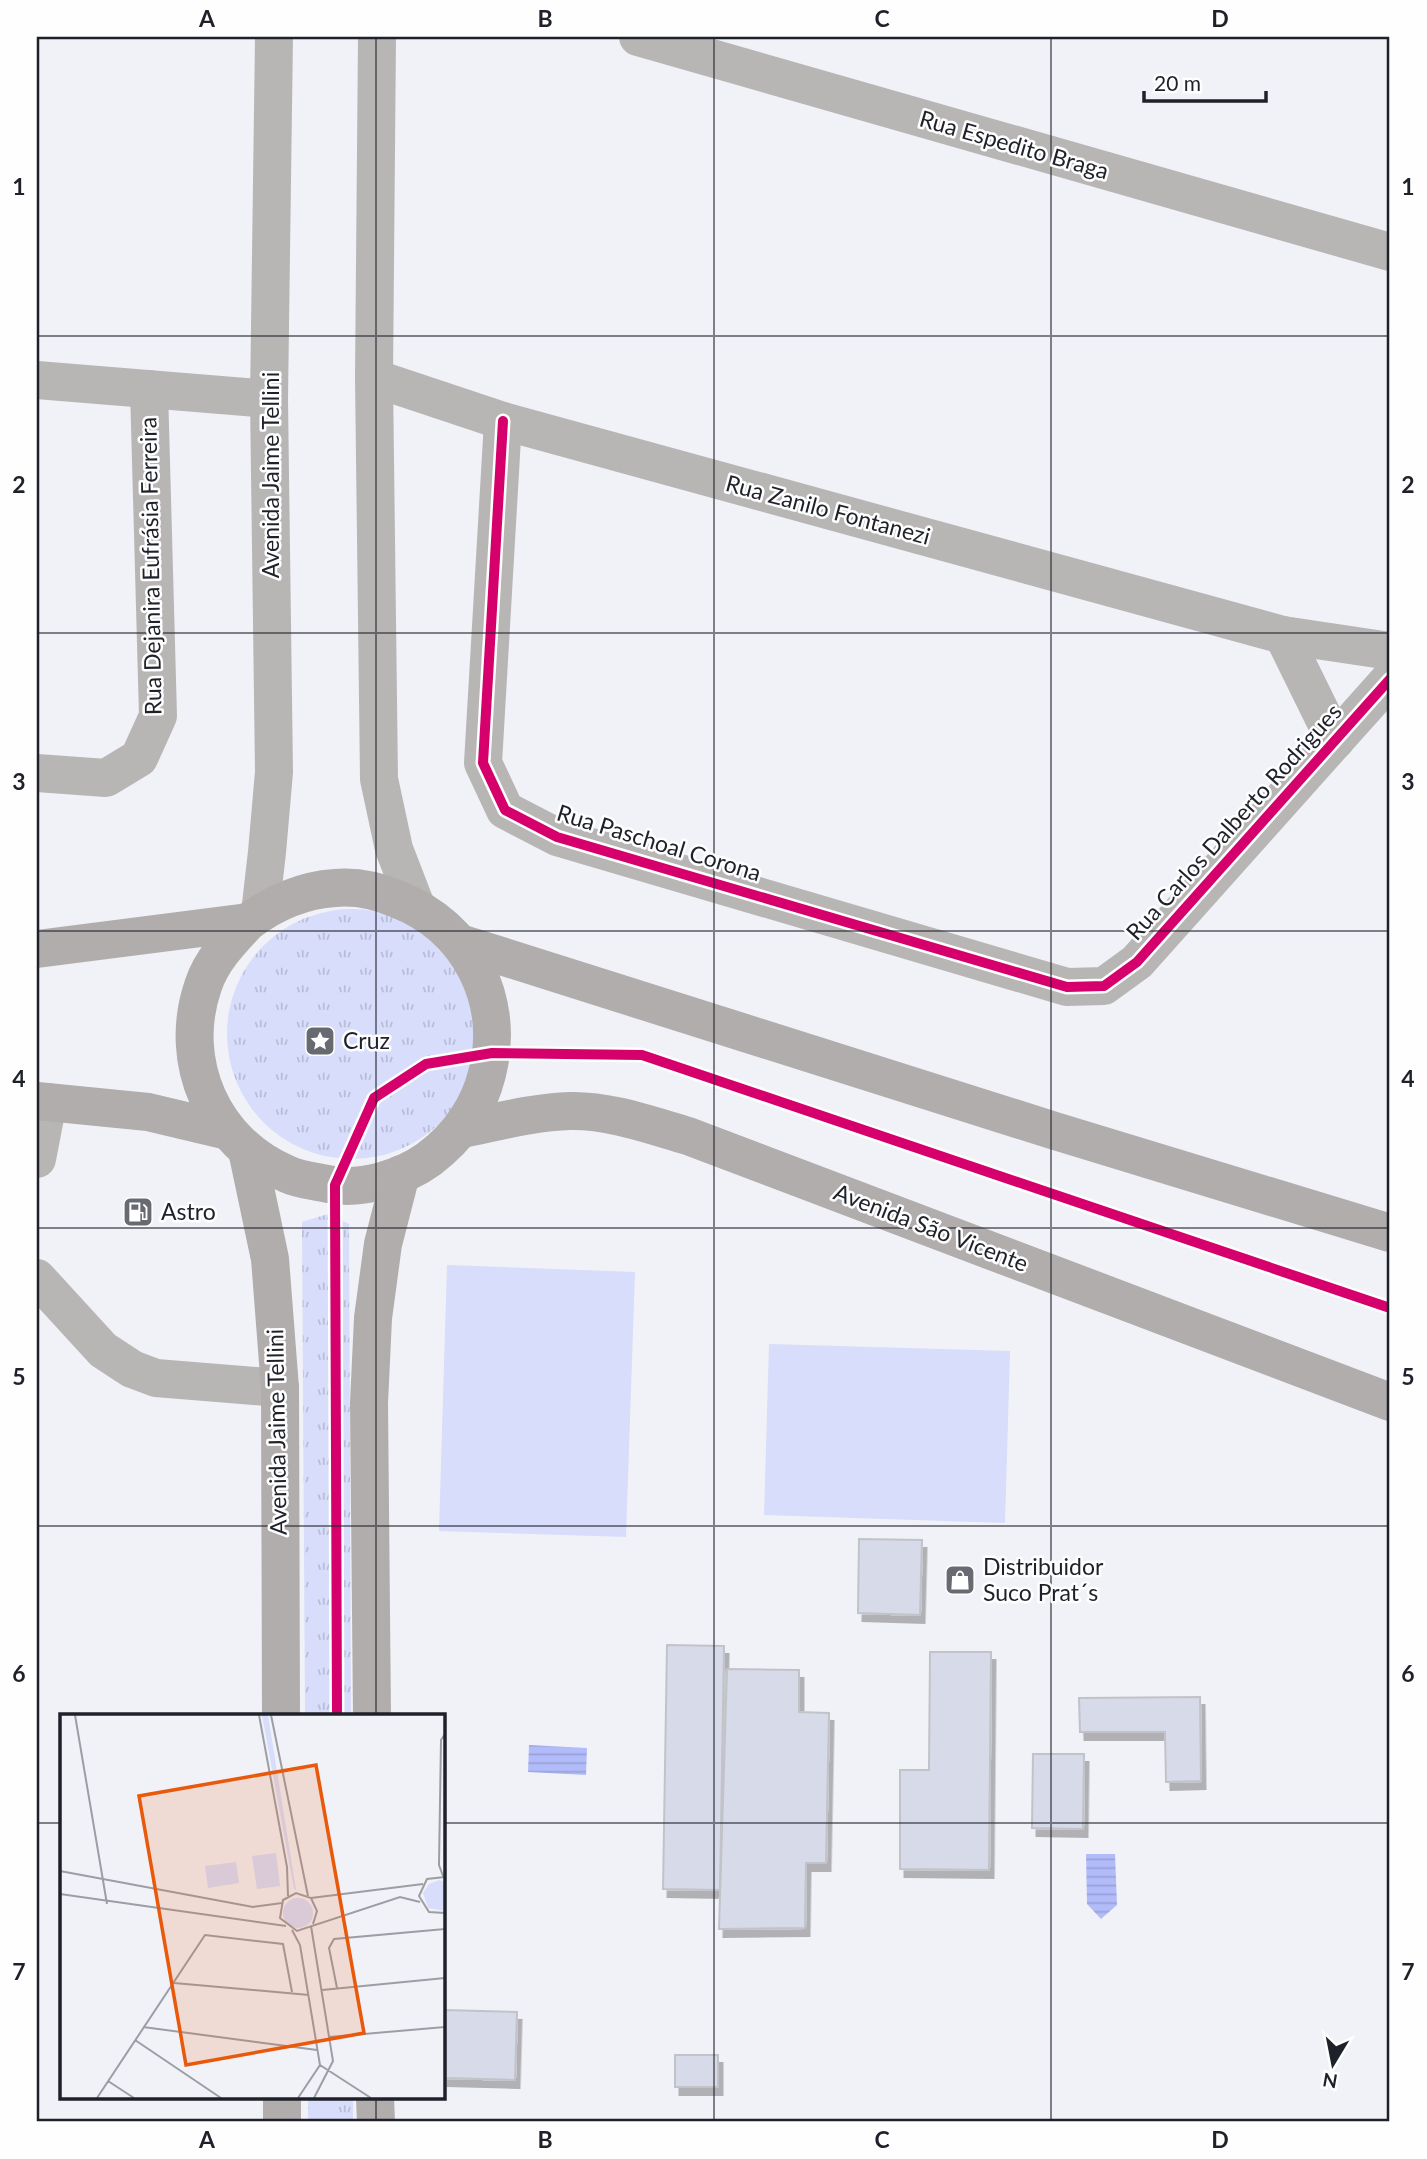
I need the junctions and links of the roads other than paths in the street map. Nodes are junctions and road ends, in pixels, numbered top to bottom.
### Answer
1 (274, 37) edge
2 (377, 37) edge
3 (638, 37) edge
4 (1390, 252) edge
5 (374, 378) junction
6 (37, 380) edge
7 (149, 389) junction
8 (269, 399) junction
9 (503, 421) junction
10 (1283, 635) junction
11 (1390, 651) edge
12 (1390, 679) edge
13 (1335, 741) junction
14 (37, 773) edge
15 (416, 906) junction
16 (254, 917) junction
17 (460, 943) junction
18 (37, 949) edge
19 (1104, 986) joint
20 (43, 1102) edge
21 (462, 1129) junction
22 (237, 1141) junction
23 (37, 1159) edge
24 (401, 1174) junction
25 (1390, 1233) edge
26 (37, 1278) edge
27 (280, 1388) junction
28 (1390, 1402) edge
29 (281, 1714) edge
30 (372, 1714) edge
31 (282, 2100) edge
32 (375, 2100) edge
33 (282, 2122) edge
34 (376, 2122) edge

1 - 8 street, Avenida Jaime Tellini
2 - 5 street
3 - 4 street, Rua Espedito Braga
5 - 9 street, Rua Zanilo Fontanezi
5 - 15 street
6 - 7 street
7 - 8 street
7 - 14 street, Rua Dejanira Eufrásia Ferreira
8 - 16 street, Avenida Jaime Tellini
9 - 10 street, Rua Zanilo Fontanezi
9 - 19 street, Rua Paschoal Corona
10 - 11 street, Rua Zanilo Fontanezi
10 - 13 street
12 - 13 street, Rua Carlos Dalberto Rodrigues
13 - 19 street, Rua Carlos Dalberto Rodrigues
15 - 16 main road
15 - 17 main road
16 - 18 main road
16 - 22 main road
17 - 21 main road
17 - 25 main road
20 - 22 main road
20 - 23 street
21 - 24 main road
21 - 28 main road, Avenida São Vicente
22 - 24 main road
22 - 27 main road, Avenida Jaime Tellini
24 - 30 main road
26 - 27 street
27 - 29 main road, Avenida Jaime Tellini
31 - 33 main road
32 - 34 main road

